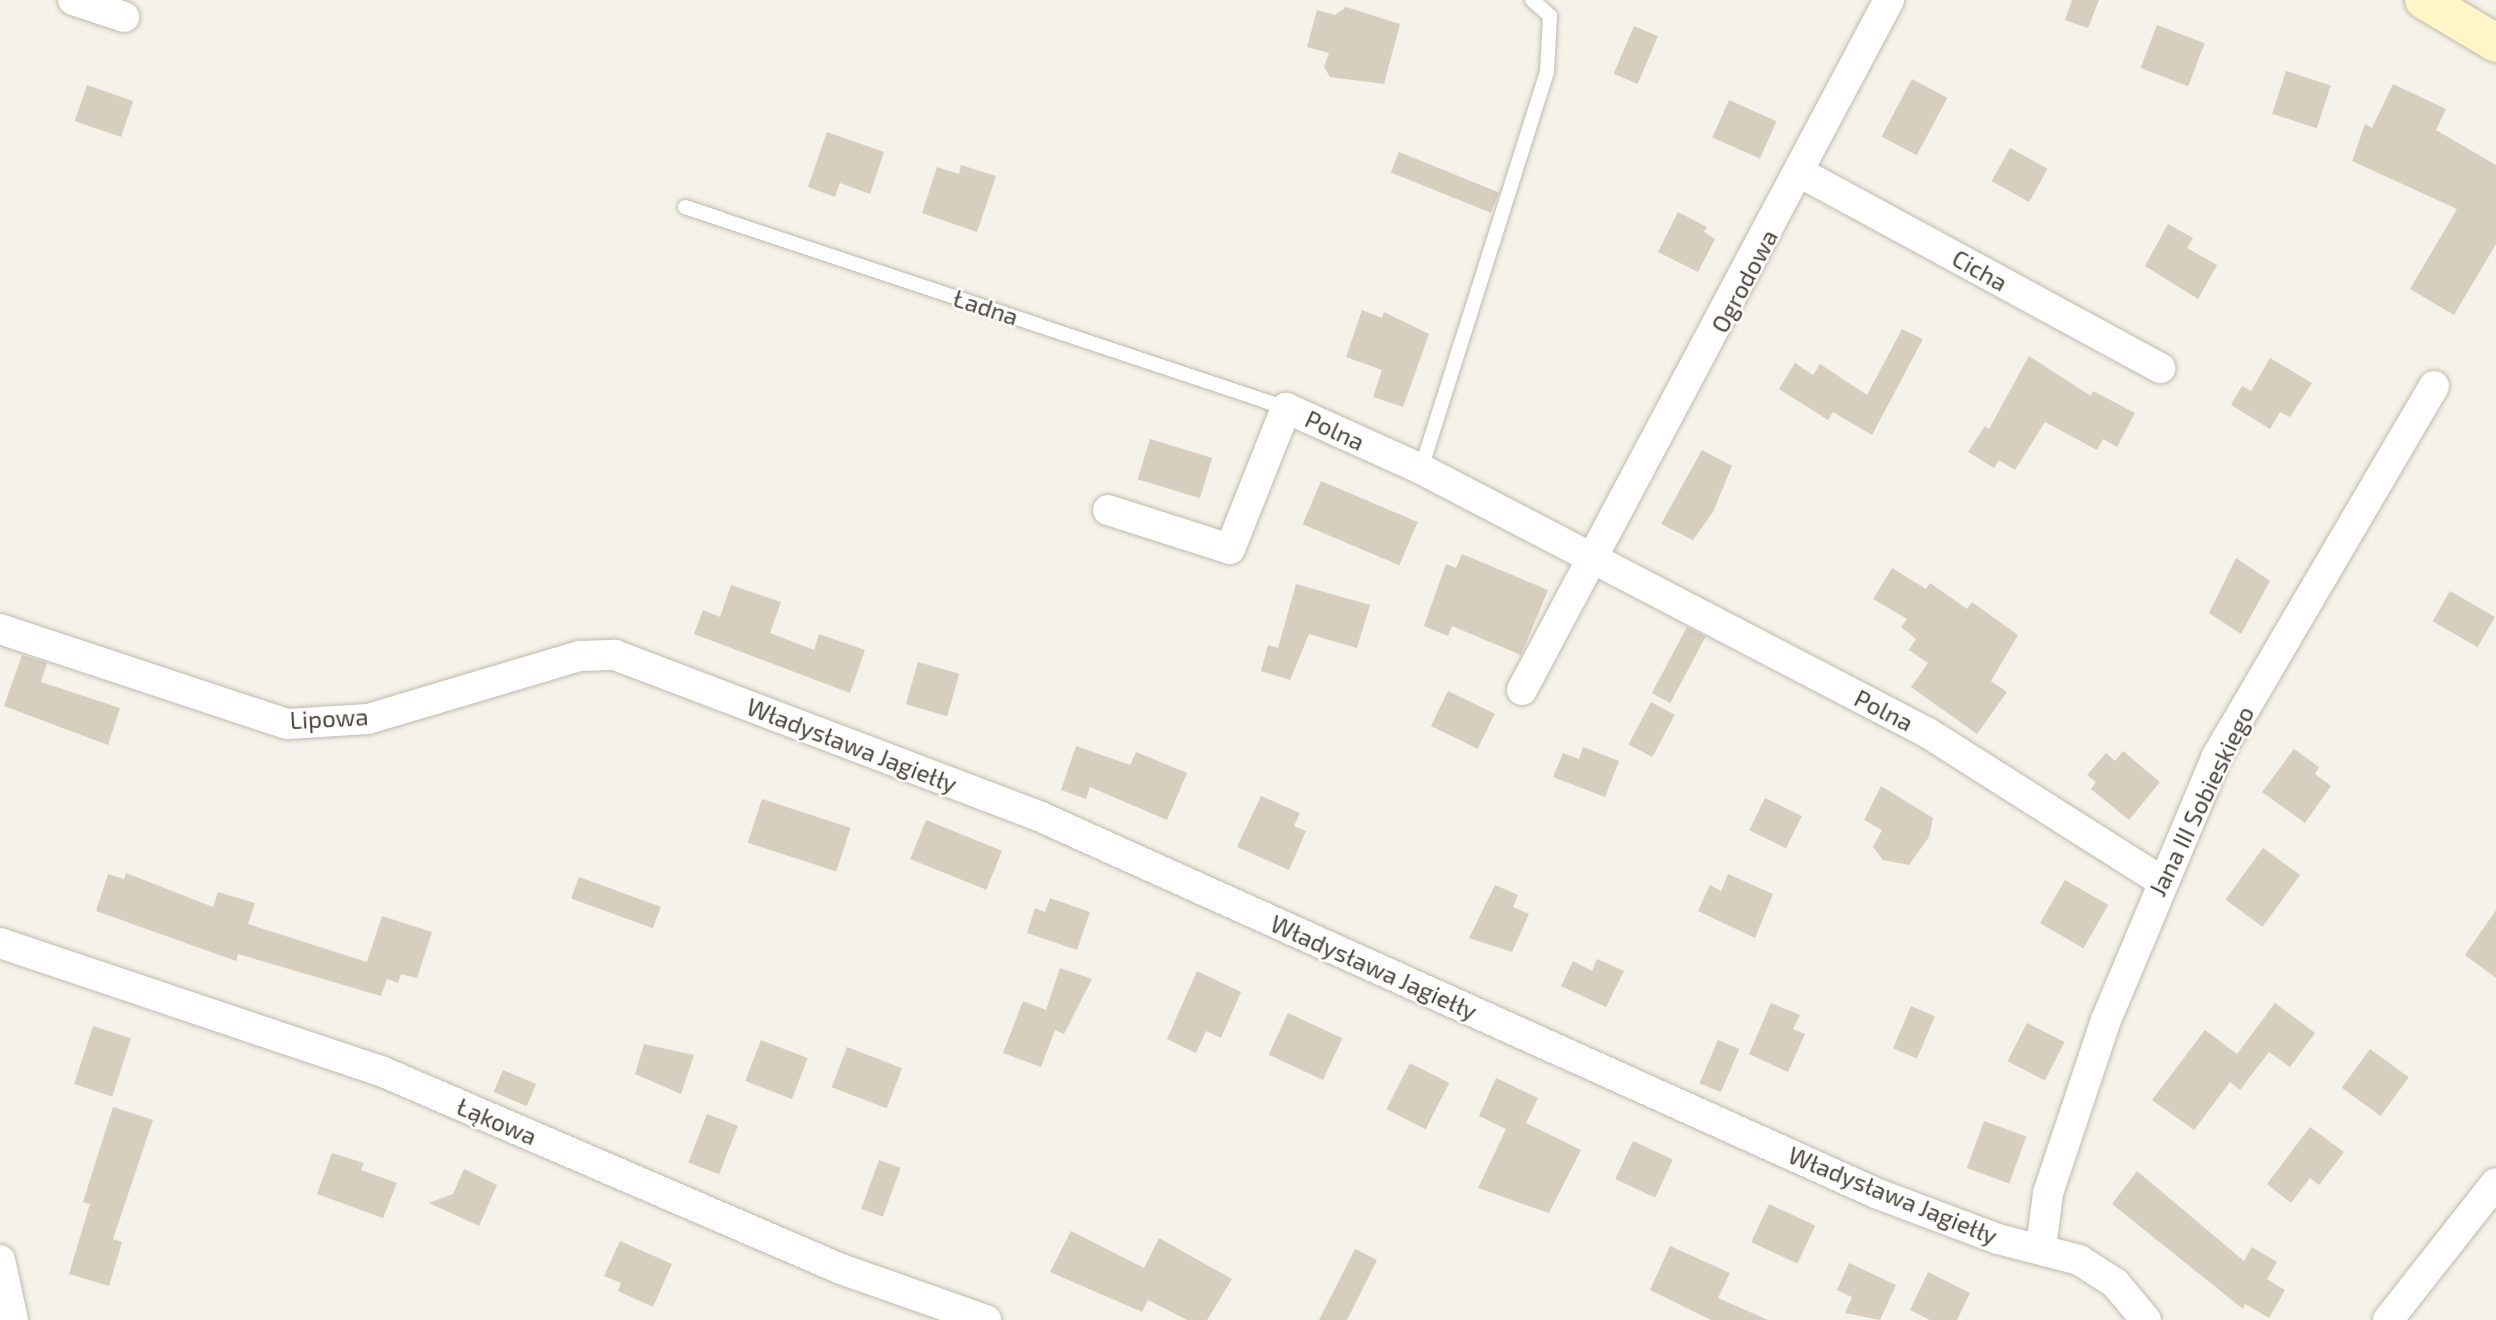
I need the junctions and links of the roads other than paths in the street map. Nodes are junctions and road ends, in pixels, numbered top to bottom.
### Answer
1 (73, 0) edge
2 (1532, 0) edge
3 (1889, 0) edge
4 (2424, 0) edge
5 (124, 17) dead end
6 (2496, 43) edge
7 (1801, 173) junction
8 (685, 207) dead end
9 (2160, 368) dead end
10 (2434, 386) dead end
11 (1286, 408) junction
12 (1421, 470) junction
13 (1108, 510) dead end
14 (1596, 560) junction
15 (0, 629) edge
16 (580, 656) joint
17 (1522, 690) dead end
18 (2161, 881) junction
19 (0, 943) edge
20 (2496, 1183) edge
21 (2042, 1248) junction
22 (0, 1260) edge
23 (13, 1320) edge
24 (986, 1320) edge
25 (2146, 1320) edge
26 (2388, 1320) edge

1 - 5 street
2 - 12 lane
3 - 7 street, Ogrodowa
4 - 6 main road
7 - 9 street, Cicha
7 - 14 street, Ogrodowa
8 - 11 lane, Ładna
10 - 18 street, Jana III Sobieskiego
11 - 12 street, Polna
11 - 13 street, Polna
12 - 14 street, Polna
14 - 17 street
14 - 18 street, Polna
15 - 16 street, Lipowa
16 - 21 street, Władysława Jagiełły
18 - 21 street, Jana III Sobieskiego
19 - 24 street, Łąkowa
20 - 26 street
21 - 25 street, Władysława Jagiełły
22 - 23 street

